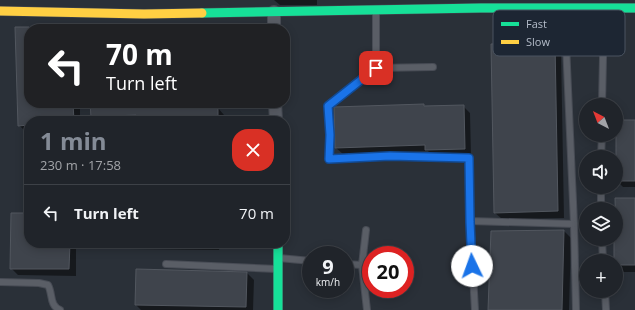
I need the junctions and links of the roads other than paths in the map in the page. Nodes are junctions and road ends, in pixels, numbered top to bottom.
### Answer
1 (517, 8) joint
2 (604, 8) joint
3 (635, 8) edge
4 (376, 10) junction
5 (0, 11) edge
6 (274, 12) junction
7 (274, 24) edge
8 (567, 56) edge
9 (603, 56) edge
10 (433, 67) dead end
11 (376, 68) junction
12 (602, 98) edge
13 (470, 222) junction
14 (574, 224) junction
15 (366, 230) dead end
16 (364, 246) edge
17 (278, 248) edge
18 (277, 258) junction
19 (302, 260) edge
20 (166, 264) dead end
21 (354, 265) edge
22 (362, 265) edge
23 (277, 269) junction
24 (0, 282) edge
25 (366, 298) edge
26 (605, 298) edge
27 (60, 310) edge
28 (278, 310) edge
29 (367, 310) edge
30 (475, 310) edge
31 (576, 310) edge
32 (606, 310) edge

1 - 2 street
1 - 4 street
2 - 3 street
4 - 6 street
4 - 11 lane
5 - 6 street
6 - 7 street
8 - 14 lane
9 - 12 lane
10 - 11 lane
11 - 13 lane
13 - 14 lane
13 - 30 lane
14 - 31 lane
15 - 16 lane
17 - 18 street
18 - 19 lane
18 - 23 street
20 - 23 lane
21 - 22 lane
23 - 28 street
24 - 27 lane
25 - 29 lane
26 - 32 lane

